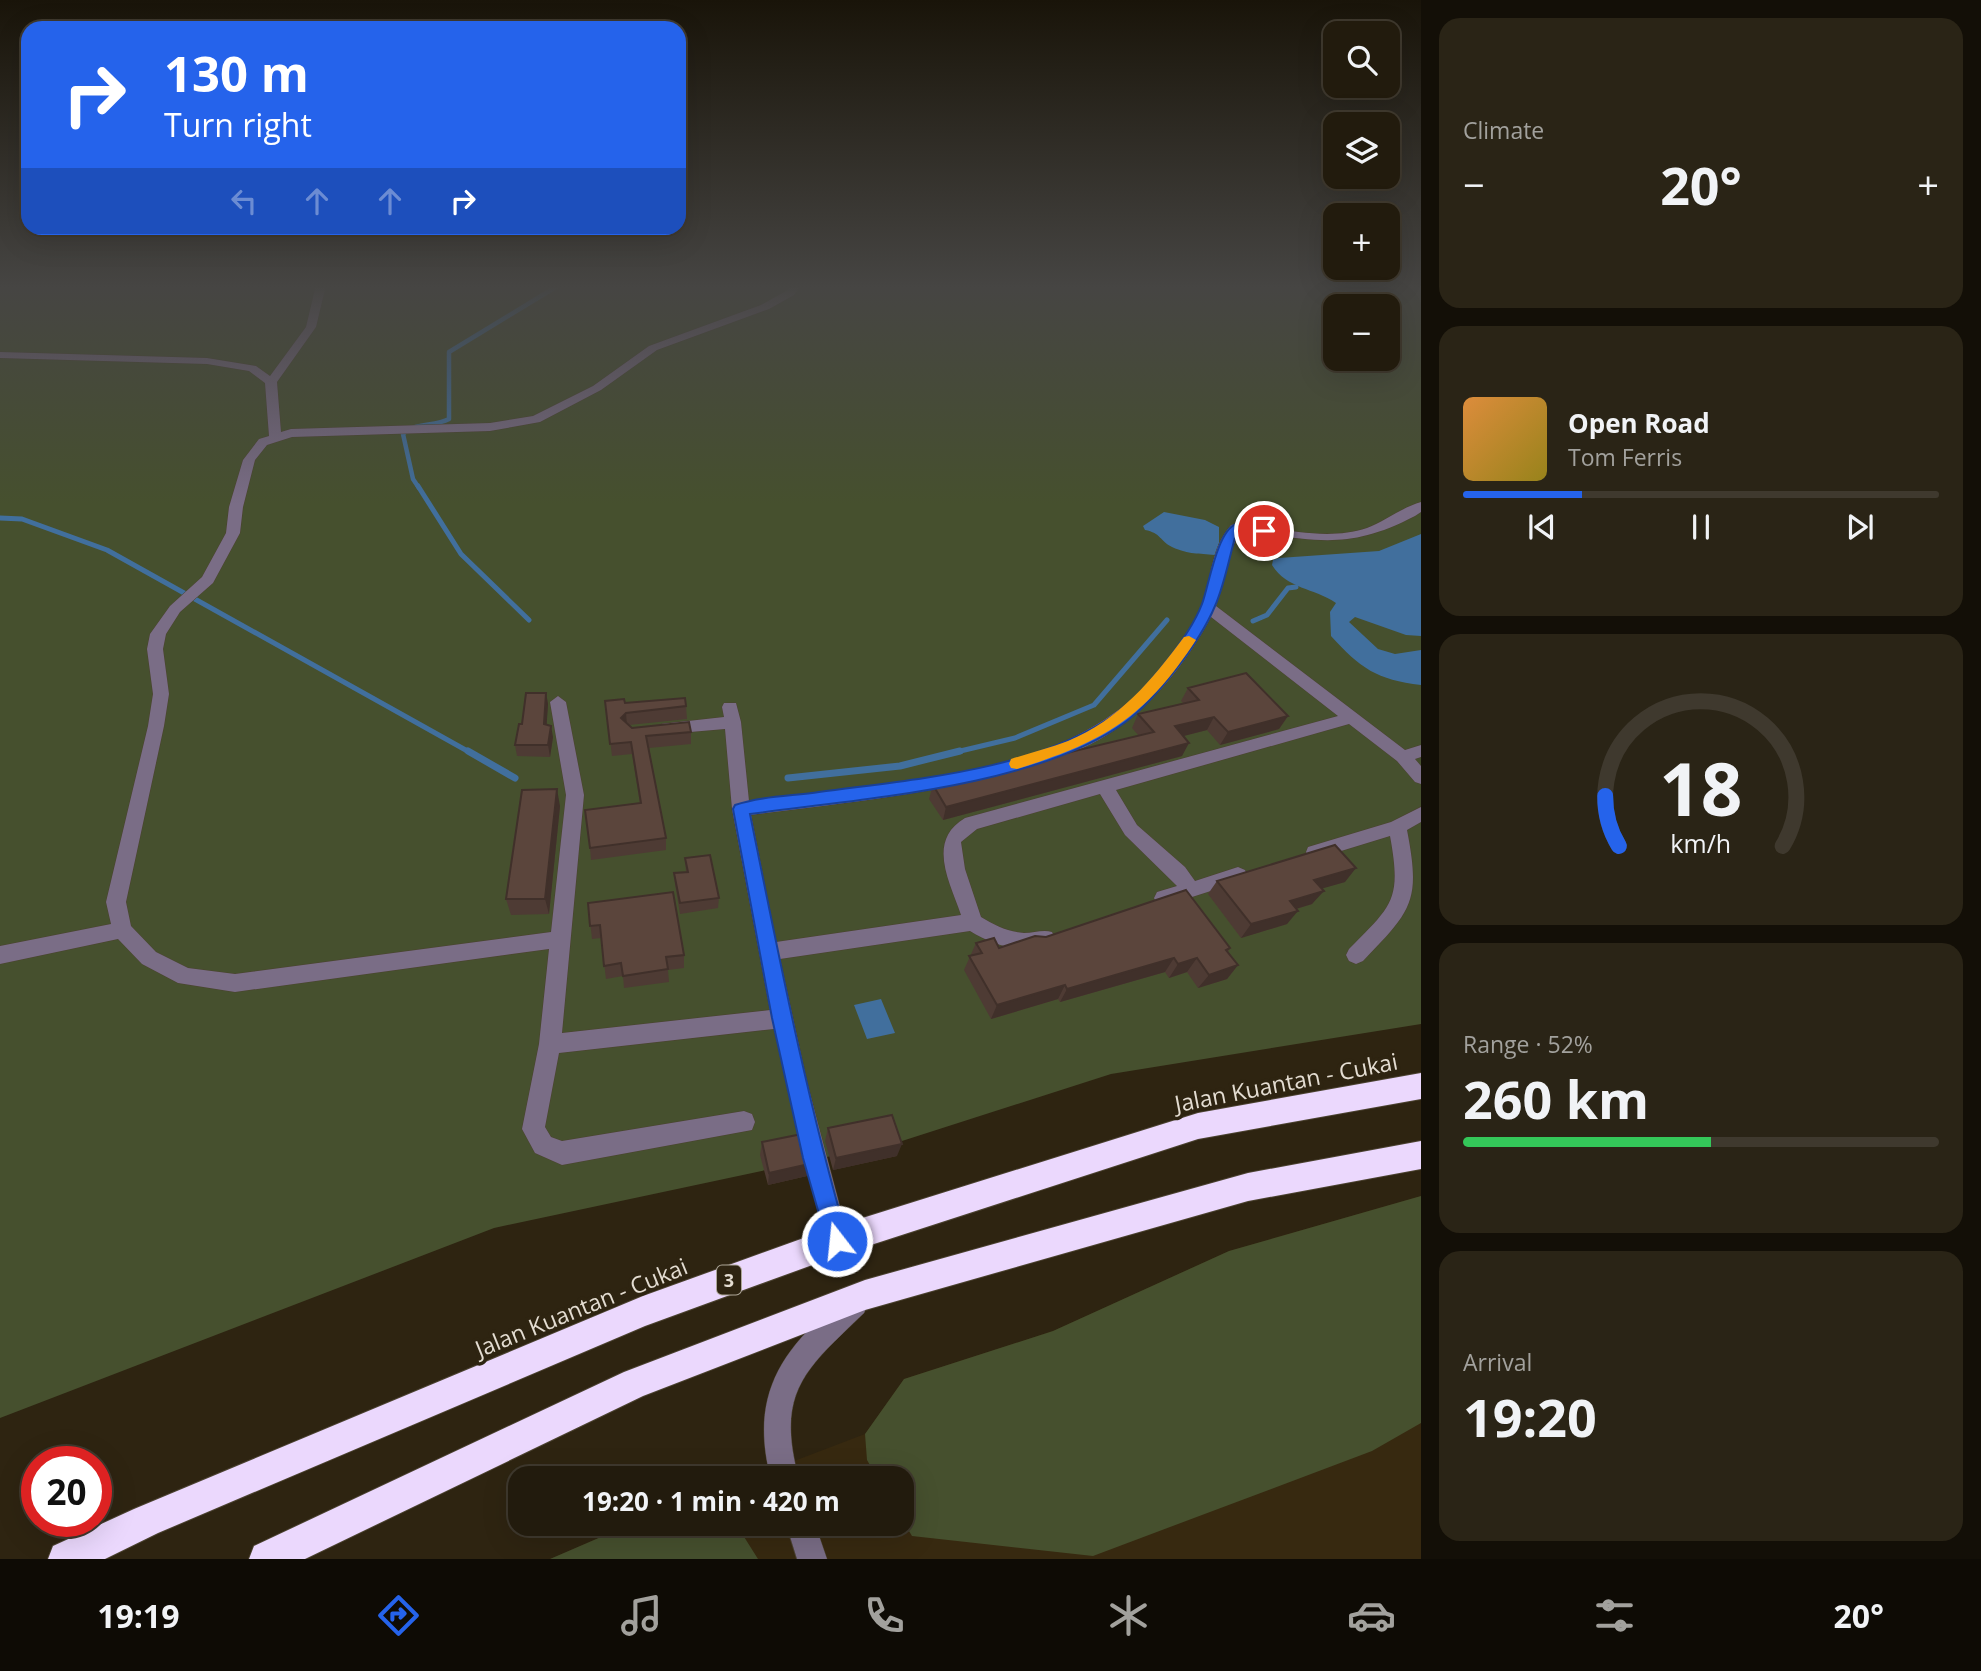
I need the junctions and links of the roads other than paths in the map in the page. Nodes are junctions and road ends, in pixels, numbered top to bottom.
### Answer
1 (114, 358) edge
2 (289, 358) edge
3 (639, 358) edge
4 (271, 382) junction
5 (275, 437) junction
6 (1419, 511) edge
7 (1208, 607) junction
8 (558, 702) dead end
9 (1351, 718) junction
10 (646, 731) edge
11 (1421, 751) edge
12 (1403, 757) junction
13 (1421, 777) edge
14 (1105, 787) junction
15 (741, 809) junction
16 (1421, 814) edge
17 (1397, 827) junction
18 (1293, 858) edge
19 (1255, 870) edge
20 (1190, 889) junction
21 (1152, 902) edge
22 (973, 922) junction
23 (122, 930) junction
24 (1063, 932) edge
25 (561, 939) junction
26 (768, 953) junction
27 (0, 955) edge
28 (1356, 956) dead end
29 (782, 1018) junction
30 (550, 1044) junction
31 (1421, 1086) edge
32 (744, 1122) dead end
33 (1421, 1154) edge
34 (837, 1241) junction
35 (865, 1295) junction
36 (781, 1466) edge
37 (804, 1536) edge
38 (66, 1559) edge
39 (267, 1559) edge
40 (812, 1559) edge

1 - 4 street
2 - 4 street
3 - 5 street
4 - 5 street
5 - 23 street
6 - 7 street
7 - 9 street
7 - 15 street
8 - 25 street
9 - 12 street
9 - 14 street
10 - 15 street
11 - 12 street
12 - 13 street
14 - 20 street
14 - 22 street
15 - 26 street
16 - 17 street
17 - 18 street
17 - 28 street
19 - 20 street
20 - 21 street
22 - 24 street
22 - 26 street
23 - 25 street
23 - 27 street
25 - 30 street
26 - 29 street
29 - 30 street
29 - 34 street
30 - 32 street
31 - 34 highway, Jalan Kuantan - Cukai / 3
33 - 35 highway
34 - 38 highway, Jalan Kuantan - Cukai / 3
35 - 36 street
35 - 39 highway
37 - 40 street

